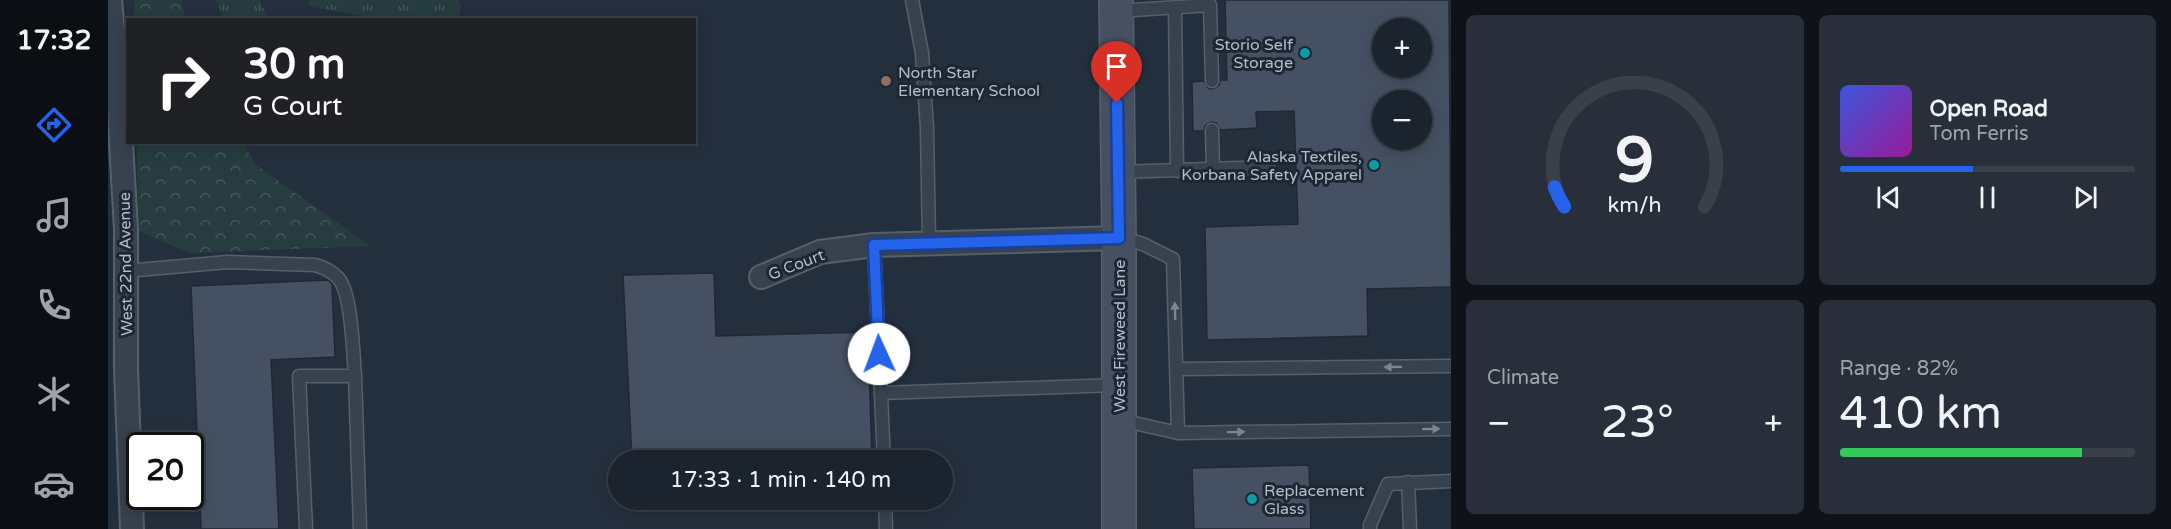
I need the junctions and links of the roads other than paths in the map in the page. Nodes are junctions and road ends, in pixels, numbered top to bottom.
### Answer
1 (110, 0) edge
2 (912, 0) edge
3 (1116, 6) edge
4 (1175, 7) junction
5 (1212, 81) dead end
6 (1212, 130) dead end
7 (1268, 167) dead end
8 (1213, 169) junction
9 (1177, 171) junction
10 (1118, 172) junction
11 (1119, 238) junction
12 (929, 242) junction
13 (874, 245) junction
14 (126, 271) junction
15 (761, 278) dead end
16 (1451, 366) edge
17 (1178, 369) junction
18 (355, 376) junction
19 (1119, 385) junction
20 (881, 393) junction
21 (1119, 419) junction
22 (1451, 429) edge
23 (1178, 433) junction
24 (884, 450) edge
25 (1451, 481) edge
26 (1408, 482) junction
27 (885, 510) edge
28 (132, 529) edge
29 (306, 529) edge
30 (360, 529) edge
31 (886, 529) edge
32 (1119, 529) edge
33 (1370, 529) edge
34 (1410, 529) edge

1 - 14 street, West 22nd Avenue
2 - 12 lane
3 - 4 lane
3 - 10 main road, West Fireweed Lane
4 - 5 lane
4 - 9 lane
6 - 8 lane
7 - 8 lane
8 - 9 lane
9 - 10 lane
10 - 11 main road, West Fireweed Lane
11 - 12 street, G Court
17 -> 11 lane
11 - 19 main road, West Fireweed Lane
12 - 13 street, G Court
13 - 15 street, G Court
13 - 20 lane
14 - 18 lane
14 - 28 street, West 22nd Avenue
16 -> 17 lane
17 - 23 lane
18 - 29 lane
18 - 30 lane
19 - 20 lane
19 - 21 main road, West Fireweed Lane
20 - 24 lane
21 - 23 lane
21 - 32 main road, West Fireweed Lane
23 -> 22 lane
25 - 26 lane
26 - 33 lane
26 - 34 lane
27 - 31 lane

